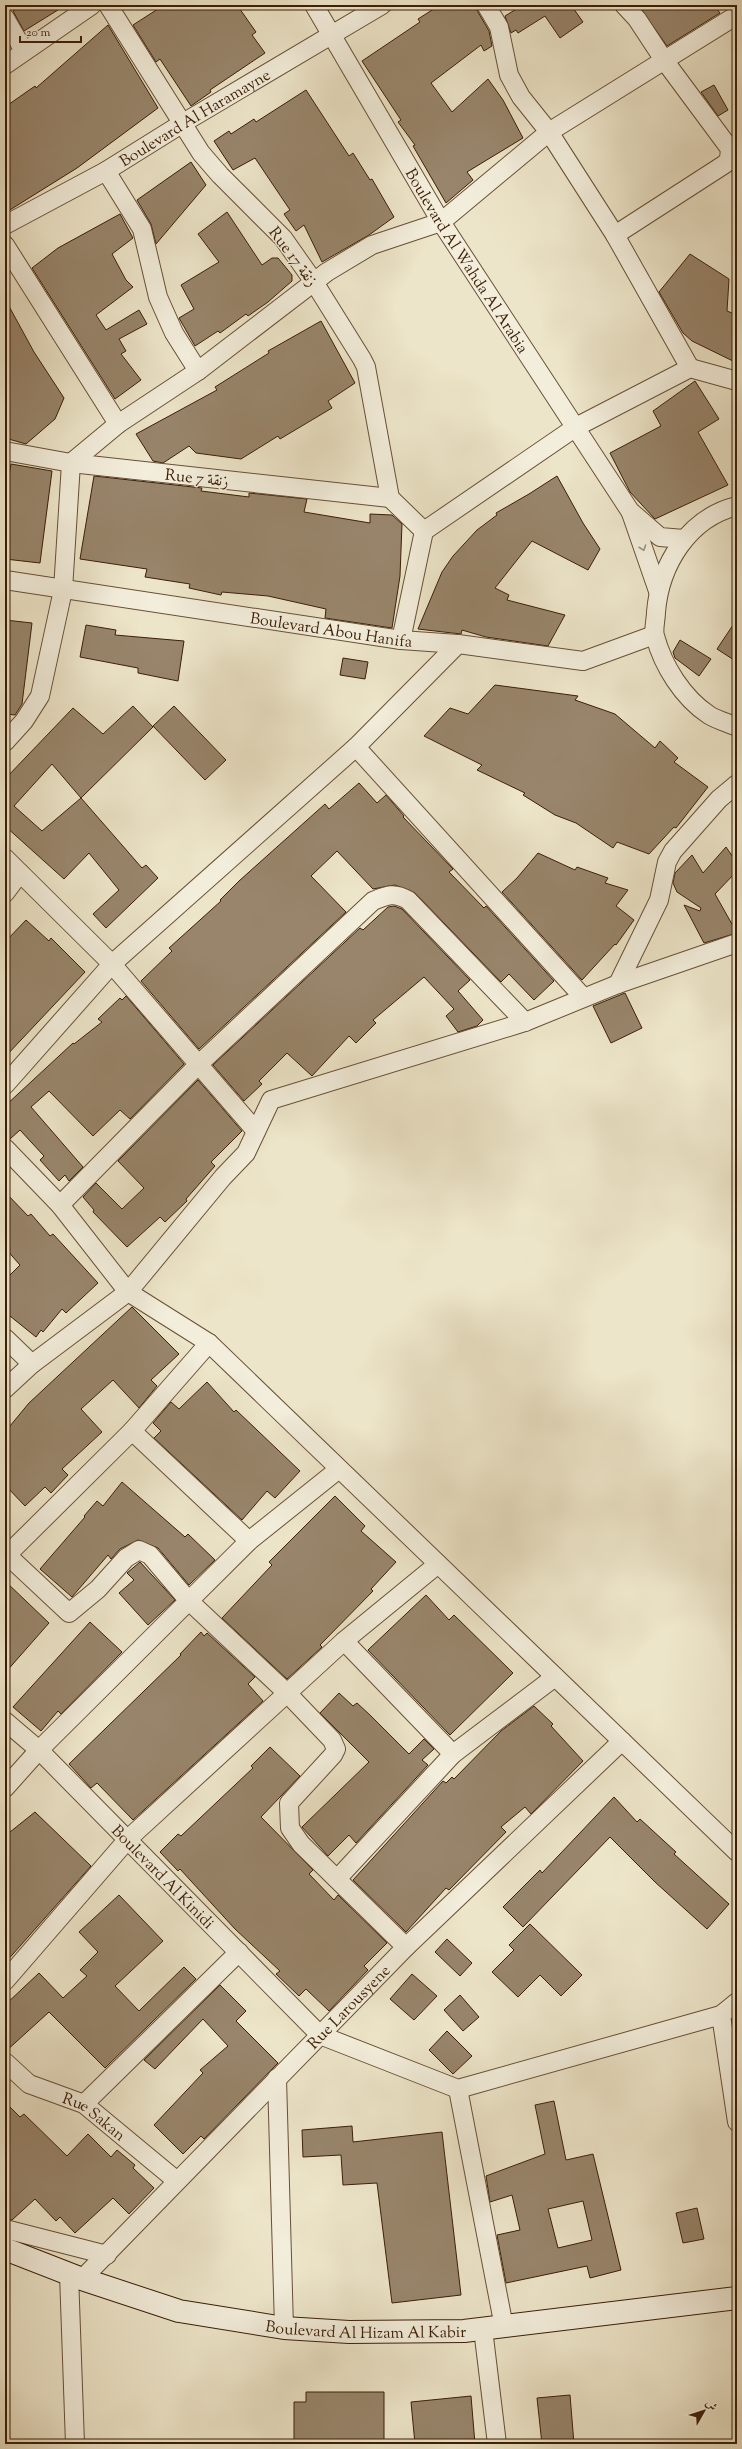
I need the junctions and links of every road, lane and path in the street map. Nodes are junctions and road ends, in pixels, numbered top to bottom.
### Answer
1 (92, 5) edge
2 (108, 5) edge
3 (314, 5) edge
4 (382, 5) edge
5 (486, 5) edge
6 (624, 5) edge
7 (737, 15) edge
8 (5, 18) edge
9 (332, 34) junction
10 (24, 51) junction
11 (664, 60) junction
12 (5, 65) edge
13 (183, 123) junction
14 (549, 132) junction
15 (106, 171) junction
16 (442, 222) junction
17 (5, 225) edge
18 (615, 235) junction
19 (5, 245) edge
20 (314, 282) junction
21 (690, 368) junction
22 (198, 371) junction
23 (737, 381) edge
24 (118, 424) junction
25 (576, 427) junction
26 (5, 451) edge
27 (71, 463) junction
28 (390, 498) junction
29 (737, 506) edge
30 (630, 511) junction
31 (424, 531) junction
32 (684, 540) junction
33 (5, 580) edge
34 (63, 590) junction
35 (658, 591) junction
36 (654, 635) junction
37 (401, 640) junction
38 (458, 644) junction
39 (737, 727) edge
40 (5, 742) edge
41 (356, 747) junction
42 (737, 784) edge
43 (5, 858) edge
44 (20, 873) junction
45 (5, 893) edge
46 (737, 943) edge
47 (112, 964) junction
48 (618, 984) junction
49 (582, 997) junction
50 (525, 1022) junction
51 (199, 1064) junction
52 (5, 1085) edge
53 (256, 1131) junction
54 (5, 1148) edge
55 (60, 1205) junction
56 (128, 1292) junction
57 (5, 1338) edge
58 (209, 1343) junction
59 (32, 1364) junction
60 (5, 1389) edge
61 (132, 1431) junction
62 (339, 1469) junction
63 (249, 1541) junction
64 (6, 1554) edge
65 (438, 1564) junction
66 (188, 1600) junction
67 (344, 1641) junction
68 (555, 1677) junction
69 (287, 1692) junction
70 (5, 1721) edge
71 (622, 1741) junction
72 (39, 1750) junction
73 (452, 1754) junction
74 (5, 1788) edge
75 (128, 1839) junction
76 (737, 1852) edge
77 (337, 1879) junction
78 (406, 1947) junction
79 (239, 1952) junction
80 (5, 1981) edge
81 (737, 2002) edge
82 (721, 2015) junction
83 (320, 2035) junction
84 (5, 2062) edge
85 (278, 2078) junction
86 (458, 2089) junction
87 (84, 2104) junction
88 (737, 2122) edge
89 (177, 2181) junction
90 (5, 2229) edge
91 (5, 2249) edge
92 (107, 2255) junction
93 (75, 2276) junction
94 (732, 2296) edge
95 (284, 2328) junction
96 (494, 2328) junction
97 (75, 2444) edge
98 (497, 2444) edge

1 - 10 street
2 - 13 street, Rue 17 زنقة
3 - 9 street, Boulevard Al Wahda Al Arabia
4 - 9 street, Boulevard Al Haramayne
5 - 14 street
6 - 11 street
7 - 11 street
8 - 10 street
9 - 13 street, Boulevard Al Haramayne
9 - 16 street, Boulevard Al Wahda Al Arabia
10 - 12 street
11 - 14 street
11 - 18 street
13 - 15 street, Boulevard Al Haramayne
13 - 20 street, Rue 17 زنقة
14 - 16 street
14 - 18 street
15 - 17 street, Boulevard Al Haramayne
15 - 22 street
16 - 20 street
16 - 25 street, Boulevard Al Wahda Al Arabia
18 - 21 street
19 - 24 street
20 - 22 street
20 - 28 street, Rue 17 زنقة
21 - 23 street
21 - 25 street
22 - 24 street
24 - 27 street
25 - 30 street, Boulevard Al Wahda Al Arabia
25 - 31 street
26 - 27 street, Rue 7 زنقة
27 - 28 street, Rue 7 زنقة
27 - 34 street
28 - 31 street
29 - 32 street
30 - 32 street, Boulevard Al Wahda Al Arabia
30 -> 35 street, Boulevard Al Wahda Al Arabia
31 - 37 street
32 - 35 street
33 - 34 street, Boulevard Abou Hanifa
34 - 37 street, Boulevard Abou Hanifa
34 - 40 street
35 - 36 street
36 - 38 street, Boulevard Abou Hanifa
36 - 39 street
37 - 38 street, Boulevard Abou Hanifa
38 - 41 street
41 - 47 street
41 - 49 street
42 - 48 street
43 - 44 street
44 - 45 street
44 - 47 street
46 - 48 street
47 - 51 street
47 - 52 street
48 - 49 street
49 - 50 street
50 - 51 street
50 - 53 street
51 - 53 street
51 - 55 street
53 - 56 street
54 - 55 street
55 - 56 street
56 - 58 street
56 - 59 street
57 - 59 street
58 - 61 street
58 - 62 street
59 - 60 street
61 - 63 street
61 - 64 street
62 - 63 street
62 - 65 street
63 - 66 street
64 - 66 street
65 - 67 street
65 - 68 street
66 - 69 street
66 - 72 street
67 - 69 street
67 - 73 street
68 - 71 street
68 - 73 street
69 - 75 street
69 - 77 street
70 - 72 street, Boulevard Al Kinidi
71 - 76 street
71 - 78 street, Rue Larousyene
72 - 74 street
72 - 75 street, Boulevard Al Kinidi
73 - 77 street
75 - 79 street, Boulevard Al Kinidi
75 - 80 street
77 - 78 street
78 - 83 street, Rue Larousyene
79 - 83 street, Boulevard Al Kinidi
79 - 87 street
81 - 82 street
82 - 86 street
82 - 88 street
83 - 85 street, Rue Larousyene
83 - 86 street
84 - 87 street, Rue Sakan
85 - 89 street, Rue Larousyene
85 - 95 street
86 - 96 street
87 - 89 street, Rue Sakan
89 - 92 street, Rue Larousyene
90 - 92 street
91 - 93 main road, Boulevard Al Hizam Al Kabir
92 - 93 street, Rue Larousyene
93 - 95 main road, Boulevard Al Hizam Al Kabir
93 - 97 street
94 - 96 main road, Boulevard Al Hizam Al Kabir
95 - 96 main road, Boulevard Al Hizam Al Kabir
96 - 98 street

